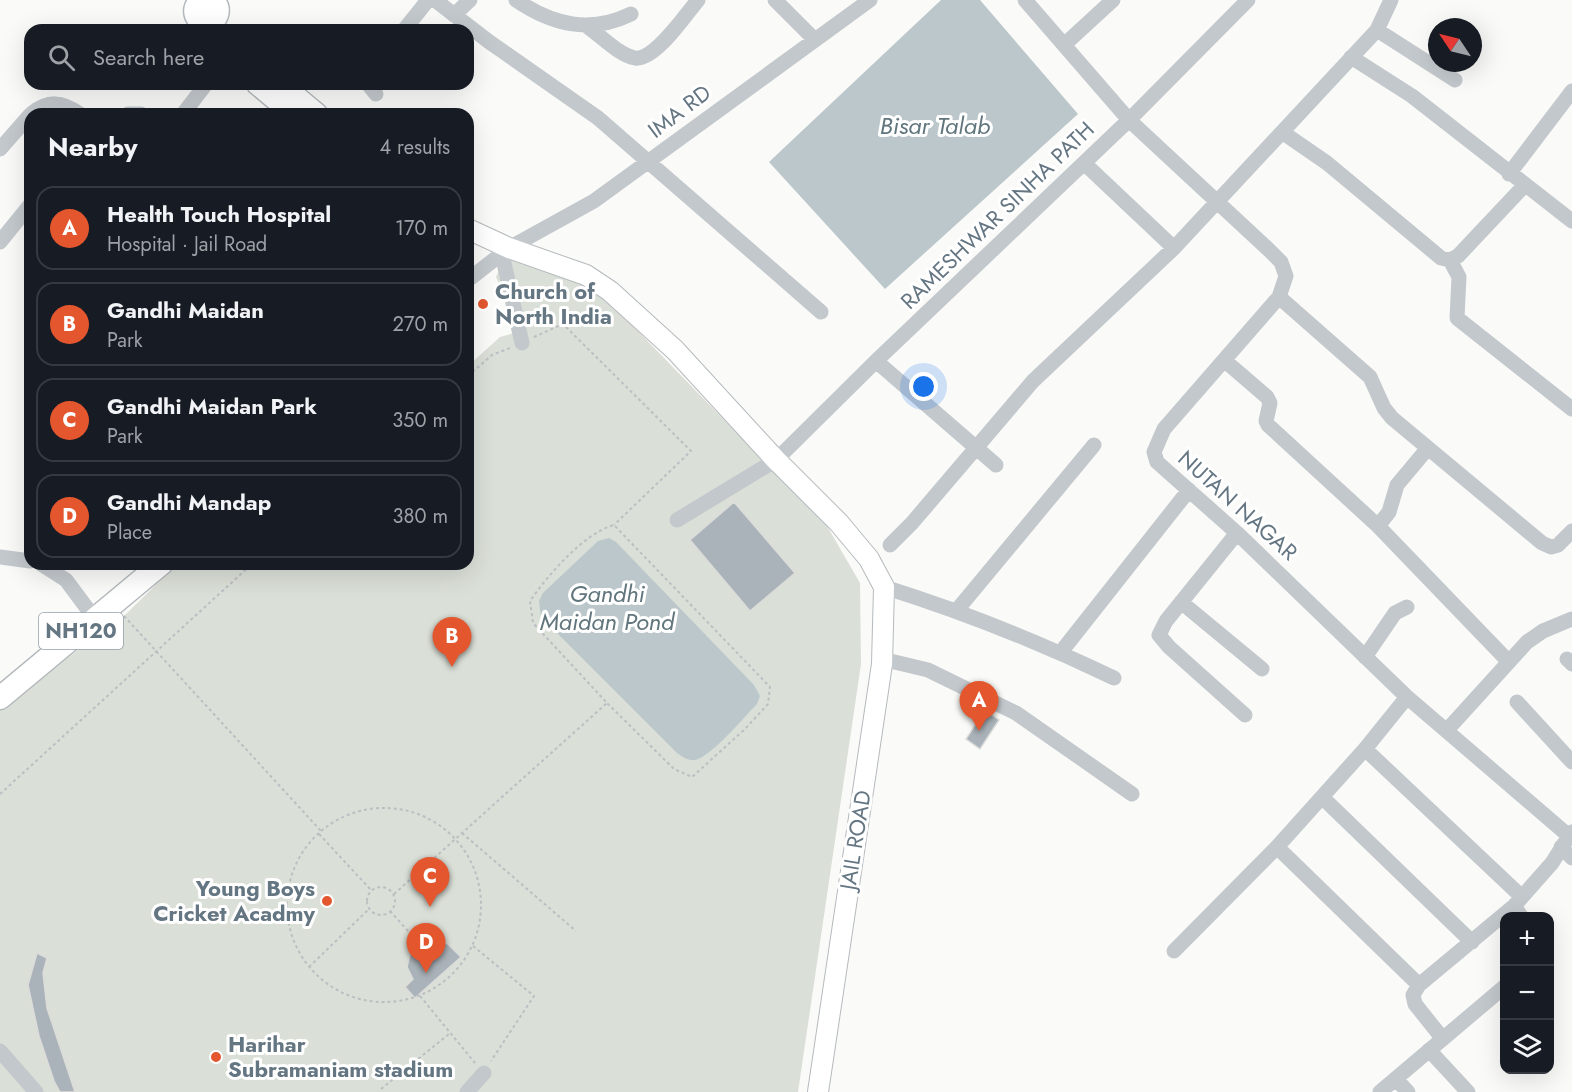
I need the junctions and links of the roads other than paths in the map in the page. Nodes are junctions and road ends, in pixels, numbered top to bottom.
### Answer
1 (428, 0) edge
2 (435, 0) edge
3 (470, 0) edge
4 (516, 0) edge
5 (698, 0) edge
6 (775, 0) edge
7 (870, 0) edge
8 (1025, 0) edge
9 (1113, 0) edge
10 (1248, 0) edge
11 (1391, 0) edge
12 (631, 14) dead end
13 (454, 15) junction
14 (409, 24) edge
15 (467, 24) edge
16 (588, 27) junction
17 (474, 29) edge
18 (1377, 30) junction
19 (814, 39) junction
20 (1065, 44) junction
21 (1351, 57) junction
22 (1455, 80) dead end
23 (201, 90) edge
24 (265, 90) edge
25 (287, 90) edge
26 (1572, 91) edge
27 (40, 108) edge
28 (70, 108) edge
29 (188, 108) edge
30 (286, 108) edge
31 (309, 108) edge
32 (1129, 120) junction
33 (24, 123) edge
34 (1282, 132) junction
35 (0, 149) edge
36 (647, 163) junction
37 (1085, 164) junction
38 (1509, 174) junction
39 (1524, 186) junction
40 (1217, 202) junction
41 (24, 212) edge
42 (1572, 221) edge
43 (474, 233) edge
44 (0, 242) edge
45 (1174, 248) junction
46 (505, 251) junction
47 (1450, 260) junction
48 (474, 275) edge
49 (1278, 297) junction
50 (821, 312) dead end
51 (522, 343) road end
52 (1224, 360) junction
53 (876, 361) junction
54 (1572, 409) edge
55 (1094, 445) dead end
56 (976, 448) junction
57 (1428, 448) junction
58 (776, 460) junction
59 (996, 465) dead end
60 (1189, 490) junction
61 (677, 520) dead end
62 (1378, 526) junction
63 (1572, 531) edge
64 (1237, 533) junction
65 (890, 545) dead end
66 (0, 557) edge
67 (24, 560) edge
68 (64, 570) edge
69 (154, 570) edge
70 (884, 587) junction
71 (1181, 602) junction
72 (1407, 607) dead end
73 (957, 609) junction
74 (96, 619) junction
75 (1572, 619) edge
76 (1061, 652) junction
77 (1365, 657) junction
78 (882, 659) junction
79 (1509, 662) junction
80 (1262, 669) dead end
81 (1114, 678) dead end
82 (1407, 697) junction
83 (0, 698) edge
84 (1517, 702) dead end
85 (1245, 715) dead end
86 (1447, 730) junction
87 (1365, 749) junction
88 (1572, 762) edge
89 (1132, 794) dead end
90 (1323, 798) junction
91 (1568, 843) edge
92 (1277, 848) junction
93 (1519, 906) edge
94 (1472, 942) junction
95 (1174, 951) dead end
96 (1419, 986) junction
97 (1500, 990) edge
98 (1443, 1039) junction
99 (1429, 1050) junction
100 (0, 1051) edge
101 (484, 1072) road end
102 (1396, 1079) junction
103 (36, 1092) edge
104 (467, 1092) edge
105 (818, 1092) edge
106 (1380, 1092) edge
107 (1408, 1092) edge
108 (1468, 1092) edge

1 - 14 street
2 - 13 street
3 - 13 street
4 - 16 street
5 - 16 street
6 - 19 street
7 - 19 street, IMA RD
8 - 20 street, NUTAN NAGAR
9 - 20 street
10 - 32 street, RAMESHWAR SINHA PATH
11 - 18 street
12 - 16 street
13 - 15 street
17 - 36 street
18 - 21 street
18 - 22 street
19 - 36 street, IMA RD
20 - 32 street, NUTAN NAGAR
21 - 34 street
21 - 38 street
23 - 29 street
24 - 30 highway
25 - 31 highway
26 - 38 street
27 - 28 street
32 - 37 street, RAMESHWAR SINHA PATH
32 - 40 street, NUTAN NAGAR
33 - 35 street
34 - 40 street
34 - 47 street
36 - 46 street, IMA RD
36 - 50 street
37 - 45 street
37 - 53 street, RAMESHWAR SINHA PATH
38 - 39 street
39 - 42 street
39 - 47 street
40 - 45 street
40 - 49 street, NUTAN NAGAR
41 - 44 street
43 - 46 main road
45 - 56 street
46 - 48 street, IMA RD
46 - 51 street
46 - 58 main road
47 - 54 street
49 - 52 street, NUTAN NAGAR
49 - 57 street
52 - 60 street, NUTAN NAGAR
52 - 62 street
53 - 56 street
53 - 58 street, RAMESHWAR SINHA PATH
55 - 73 street
56 - 59 street
56 - 65 street
57 - 62 street
57 - 63 street
58 - 61 street, RAMESHWAR SINHA PATH
58 - 70 main road
60 - 64 street, NUTAN NAGAR
60 - 76 street
62 - 79 street
64 - 71 street
64 - 77 street, NUTAN NAGAR
66 - 67 street
68 - 74 street
69 - 74 highway, NH120
70 - 73 street
70 - 78 main road, JAIL ROAD
71 - 80 street
71 - 85 street
72 - 77 street
73 - 76 street
74 - 83 highway, NH120
75 - 79 street
76 - 81 street
77 - 82 street, NUTAN NAGAR
78 - 89 street
78 - 105 main road, JAIL ROAD
79 - 86 street
82 - 86 street, NUTAN NAGAR
82 - 87 street
84 - 88 street
86 - 91 street, NUTAN NAGAR
87 - 90 street
87 - 93 street
90 - 92 street
90 - 94 street
91 - 93 street
92 - 95 street
92 - 96 street
93 - 94 street
94 - 96 street
96 - 98 street
97 - 98 street
98 - 99 street
99 - 102 street
99 - 108 street
100 - 103 street
101 - 104 street
102 - 106 street
102 - 107 street

